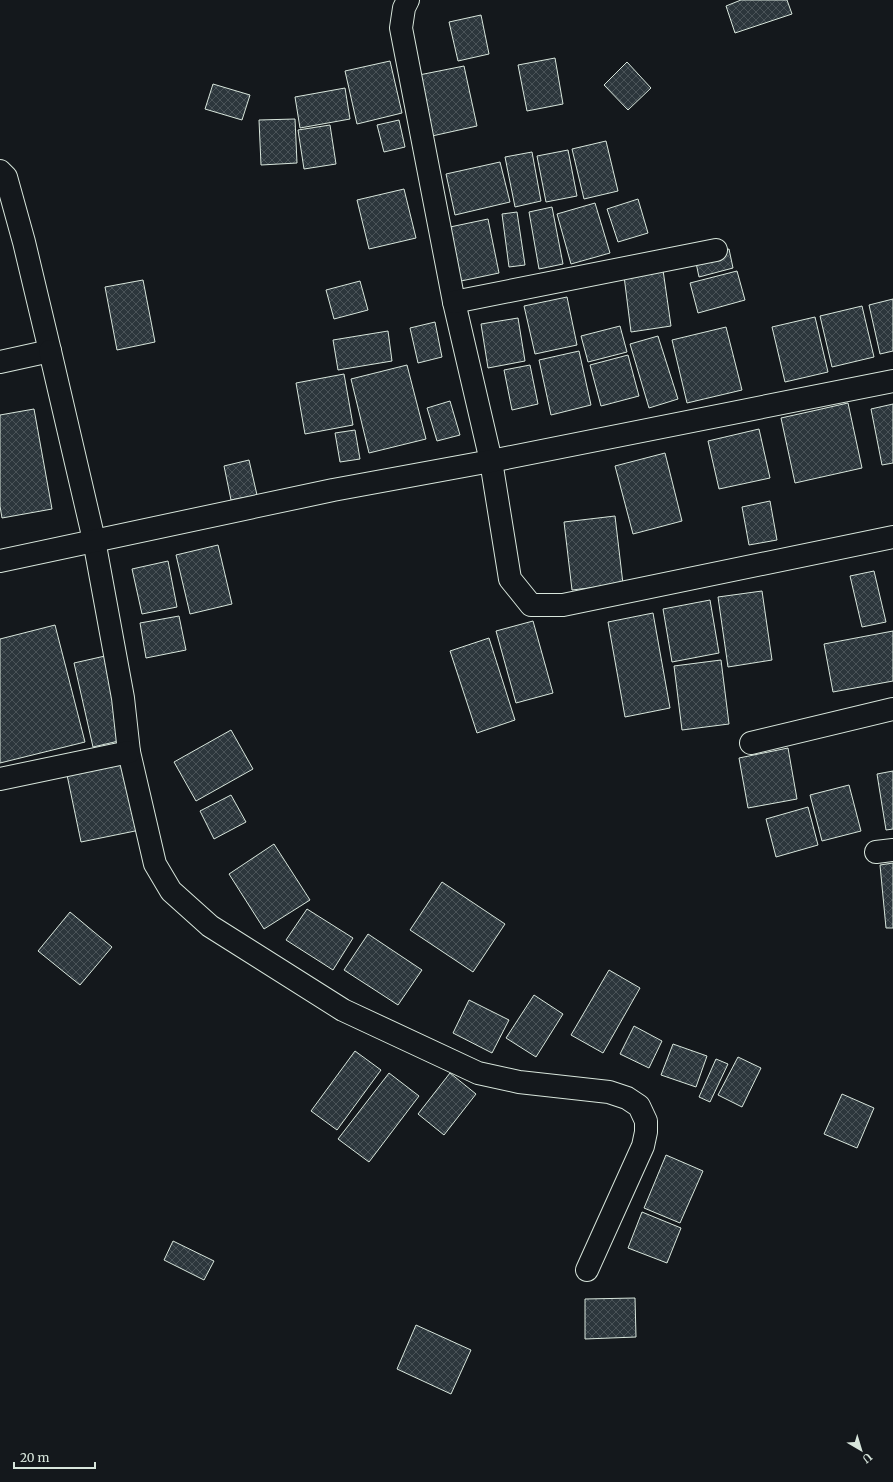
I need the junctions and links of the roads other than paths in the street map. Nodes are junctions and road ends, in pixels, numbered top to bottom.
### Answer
1 (408, 0) edge
2 (0, 170) edge
3 (716, 250) dead end
4 (454, 302) junction
5 (50, 351) junction
6 (0, 362) edge
7 (893, 381) edge
8 (491, 461) junction
9 (893, 537) edge
10 (94, 540) junction
11 (0, 561) edge
12 (893, 709) edge
13 (751, 743) dead end
14 (129, 752) junction
15 (0, 779) edge
16 (587, 1270) dead end

1 - 4 street
2 - 5 street
3 - 4 street
4 - 8 street
5 - 6 street
5 - 10 street
7 - 8 street
8 - 9 street
8 - 10 street
10 - 11 street
10 - 14 street
12 - 13 street
14 - 15 street
14 - 16 street

